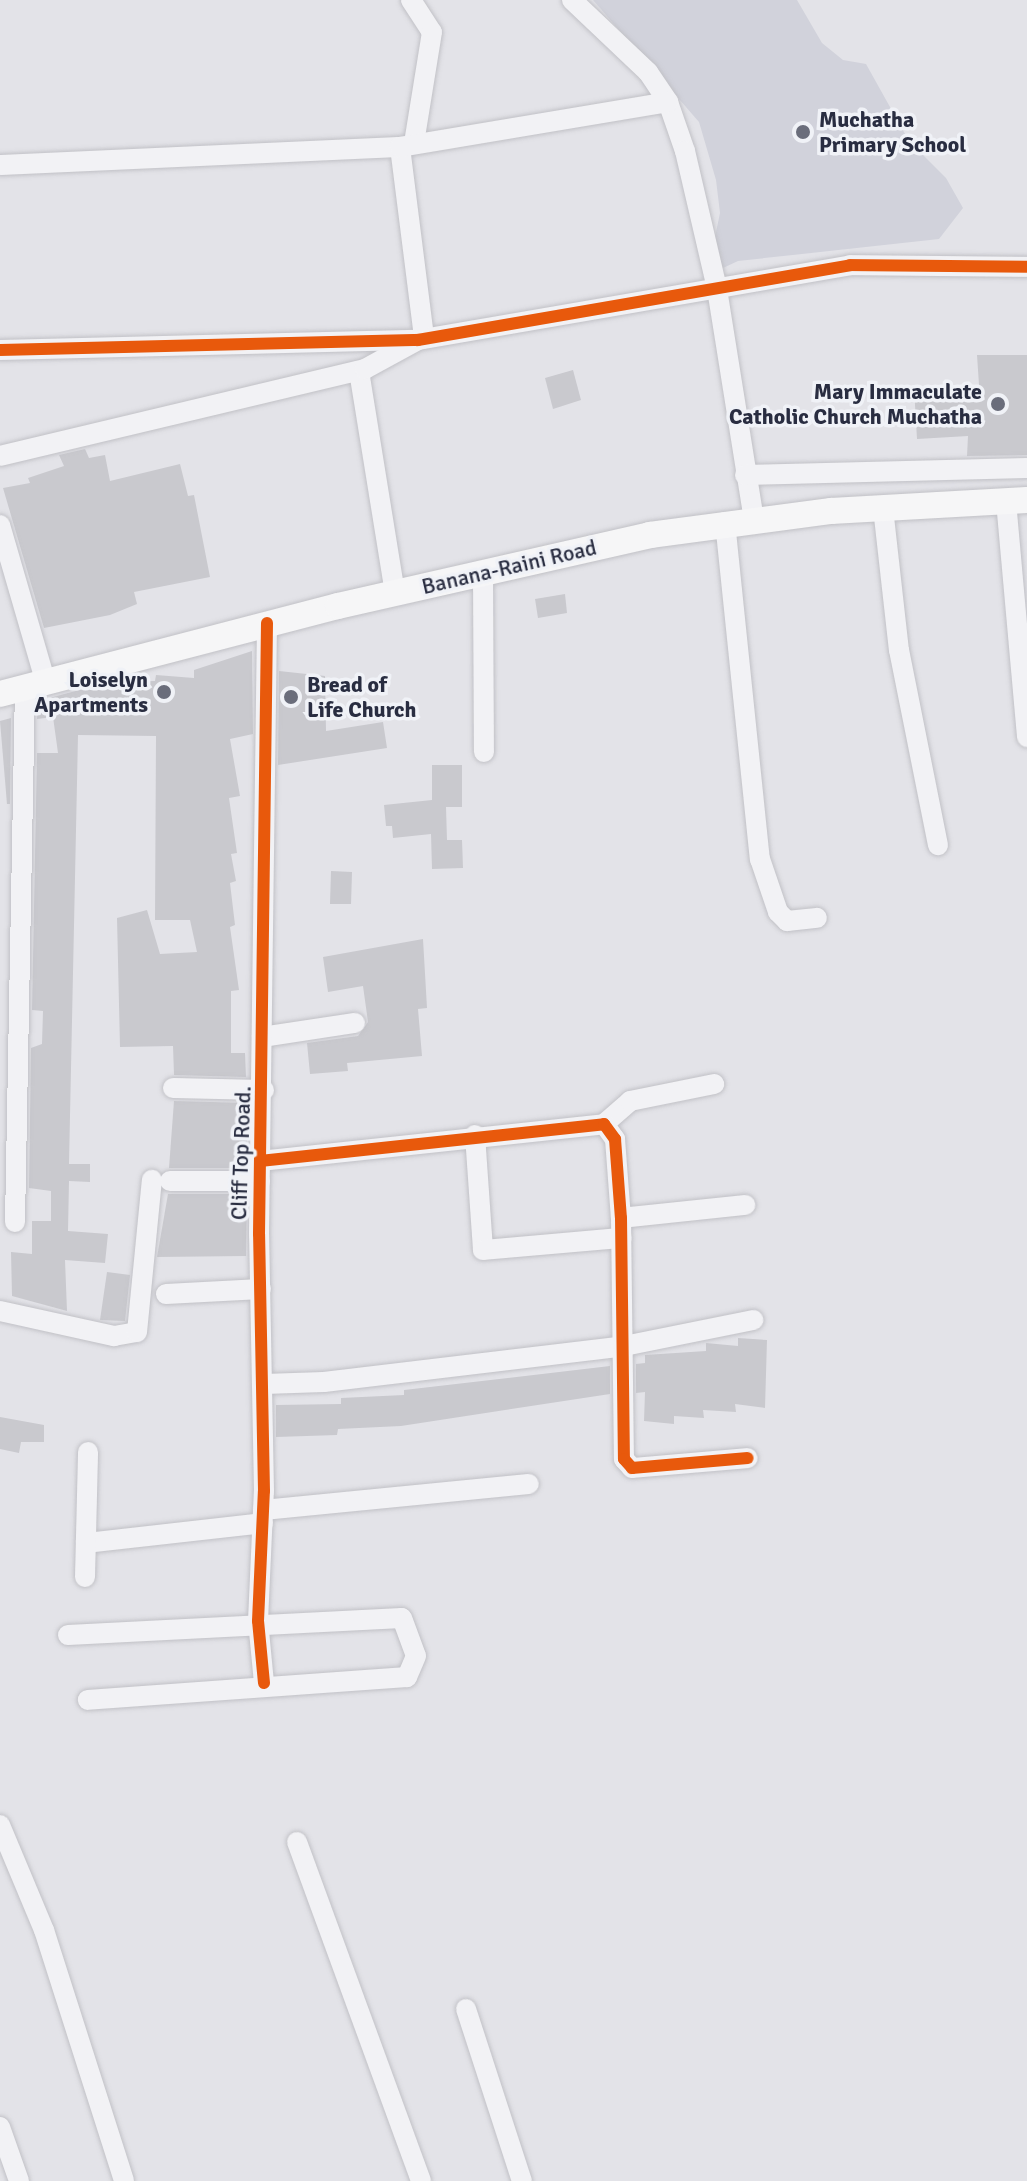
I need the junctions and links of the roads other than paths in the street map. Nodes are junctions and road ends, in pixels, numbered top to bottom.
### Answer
1 (411, 0) edge
2 (572, 0) edge
3 (668, 102) junction
4 (407, 145) junction
5 (0, 165) edge
6 (1027, 267) edge
7 (717, 289) junction
8 (421, 339) junction
9 (0, 350) edge
10 (359, 371) junction
11 (0, 456) edge
12 (1027, 468) edge
13 (745, 475) junction
14 (1016, 501) edge
15 (883, 508) junction
16 (754, 520) junction
17 (725, 522) junction
18 (0, 525) edge
19 (483, 573) junction
20 (395, 593) junction
21 (267, 623) junction
22 (23, 687) edge
23 (1027, 737) edge
24 (484, 752) dead end
25 (938, 845) dead end
26 (817, 918) dead end
27 (355, 1023) dead end
28 (262, 1037) junction
29 (714, 1084) dead end
30 (173, 1088) dead end
31 (264, 1090) junction
32 (604, 1124) junction
33 (475, 1135) junction
34 (260, 1171) junction
35 (745, 1205) dead end
36 (15, 1222) dead end
37 (621, 1228) junction
38 (261, 1289) junction
39 (166, 1294) dead end
40 (0, 1311) edge
41 (753, 1320) dead end
42 (624, 1346) junction
43 (264, 1384) junction
44 (88, 1452) dead end
45 (748, 1458) dead end
46 (529, 1484) dead end
47 (263, 1516) junction
48 (86, 1543) junction
49 (85, 1577) dead end
50 (258, 1621) junction
51 (68, 1635) dead end
52 (264, 1683) junction
53 (88, 1700) dead end
54 (0, 1825) edge
55 (297, 1842) dead end
56 (466, 2009) dead end
57 (0, 2127) edge
58 (19, 2181) edge
59 (124, 2181) edge
60 (421, 2181) edge
61 (522, 2181) edge

1 - 4 street
2 - 3 street
3 - 4 street
3 - 7 street
4 - 5 street
4 - 8 street
6 - 7 street
7 - 8 street
7 - 13 street
8 - 9 street
8 - 10 street
10 - 11 street
10 - 20 street
12 - 13 street
13 - 16 street
14 - 15 main road, Banana-Raini Road
14 - 23 street
15 - 16 main road, Banana-Raini Road
15 - 25 street
16 - 17 main road, Banana-Raini Road
17 - 19 main road, Banana-Raini Road
17 - 26 street
18 - 22 street
19 - 20 main road, Banana-Raini Road
19 - 24 street
20 - 21 main road, Banana-Raini Road
21 - 22 main road, Banana-Raini Road
21 - 28 street, Cliff Top Road.
22 - 36 street
27 - 28 street
28 - 31 street, Cliff Top Road.
29 - 32 street
30 - 31 street
31 - 34 street, Cliff Top Road.
32 - 33 street
32 - 37 street
33 - 34 street
33 - 37 street
34 - 38 street, Cliff Top Road.
34 - 40 street
35 - 37 street
37 - 42 street
38 - 39 street
38 - 43 street, Cliff Top Road.
41 - 42 street
42 - 43 street
42 - 45 street
43 - 47 street, Cliff Top Road.
44 - 48 street
46 - 47 street
47 - 48 street
47 - 50 street, Cliff Top Road.
48 - 49 street
50 - 51 street
50 - 52 street, Cliff Top Road.
50 - 52 street
52 - 53 street
54 - 59 street
55 - 60 street
56 - 61 street
57 - 58 street

